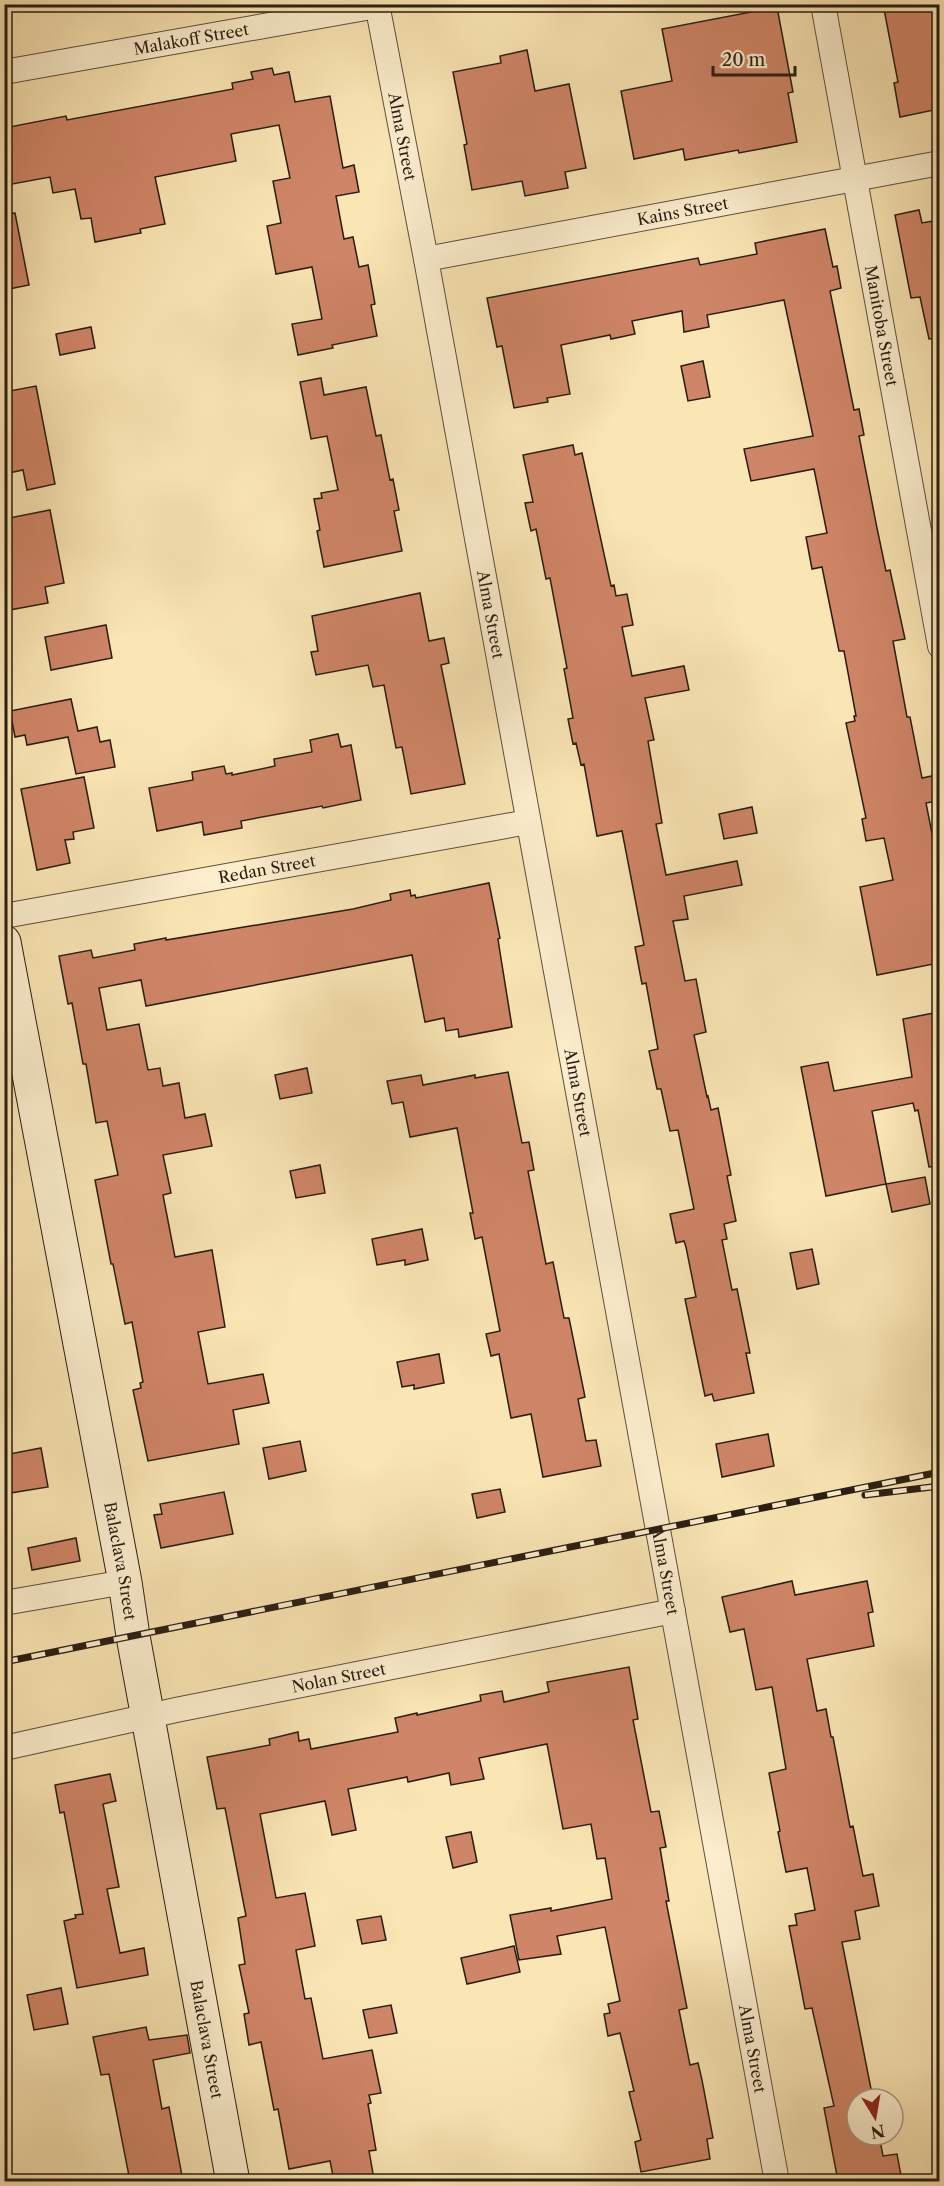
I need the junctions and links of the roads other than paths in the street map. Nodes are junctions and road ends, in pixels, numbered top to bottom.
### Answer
1 (823, 4) edge
2 (377, 5) edge
3 (4, 72) edge
4 (939, 163) edge
5 (854, 178) junction
6 (426, 259) junction
7 (939, 646) edge
8 (528, 822) junction
9 (4, 916) edge
10 (4, 942) edge
11 (125, 1582) junction
12 (4, 1603) edge
13 (673, 1611) junction
14 (148, 1716) junction
15 (4, 1748) edge
16 (233, 2181) edge
17 (777, 2181) edge

1 - 5 street, Manitoba Street
2 - 3 street, Malakoff Street
2 - 6 street, Alma Street
4 - 5 street, Kains Street
5 - 6 street, Kains Street
5 - 7 street, Manitoba Street
6 - 8 street, Alma Street
8 - 9 street, Redan Street
8 - 13 street, Alma Street
10 - 11 street, Balaclava Street
11 - 12 street
11 - 14 street, Balaclava Street
13 - 14 street, Nolan Street
13 - 17 street, Alma Street
14 - 15 street, Nolan Street
14 - 16 street, Balaclava Street

